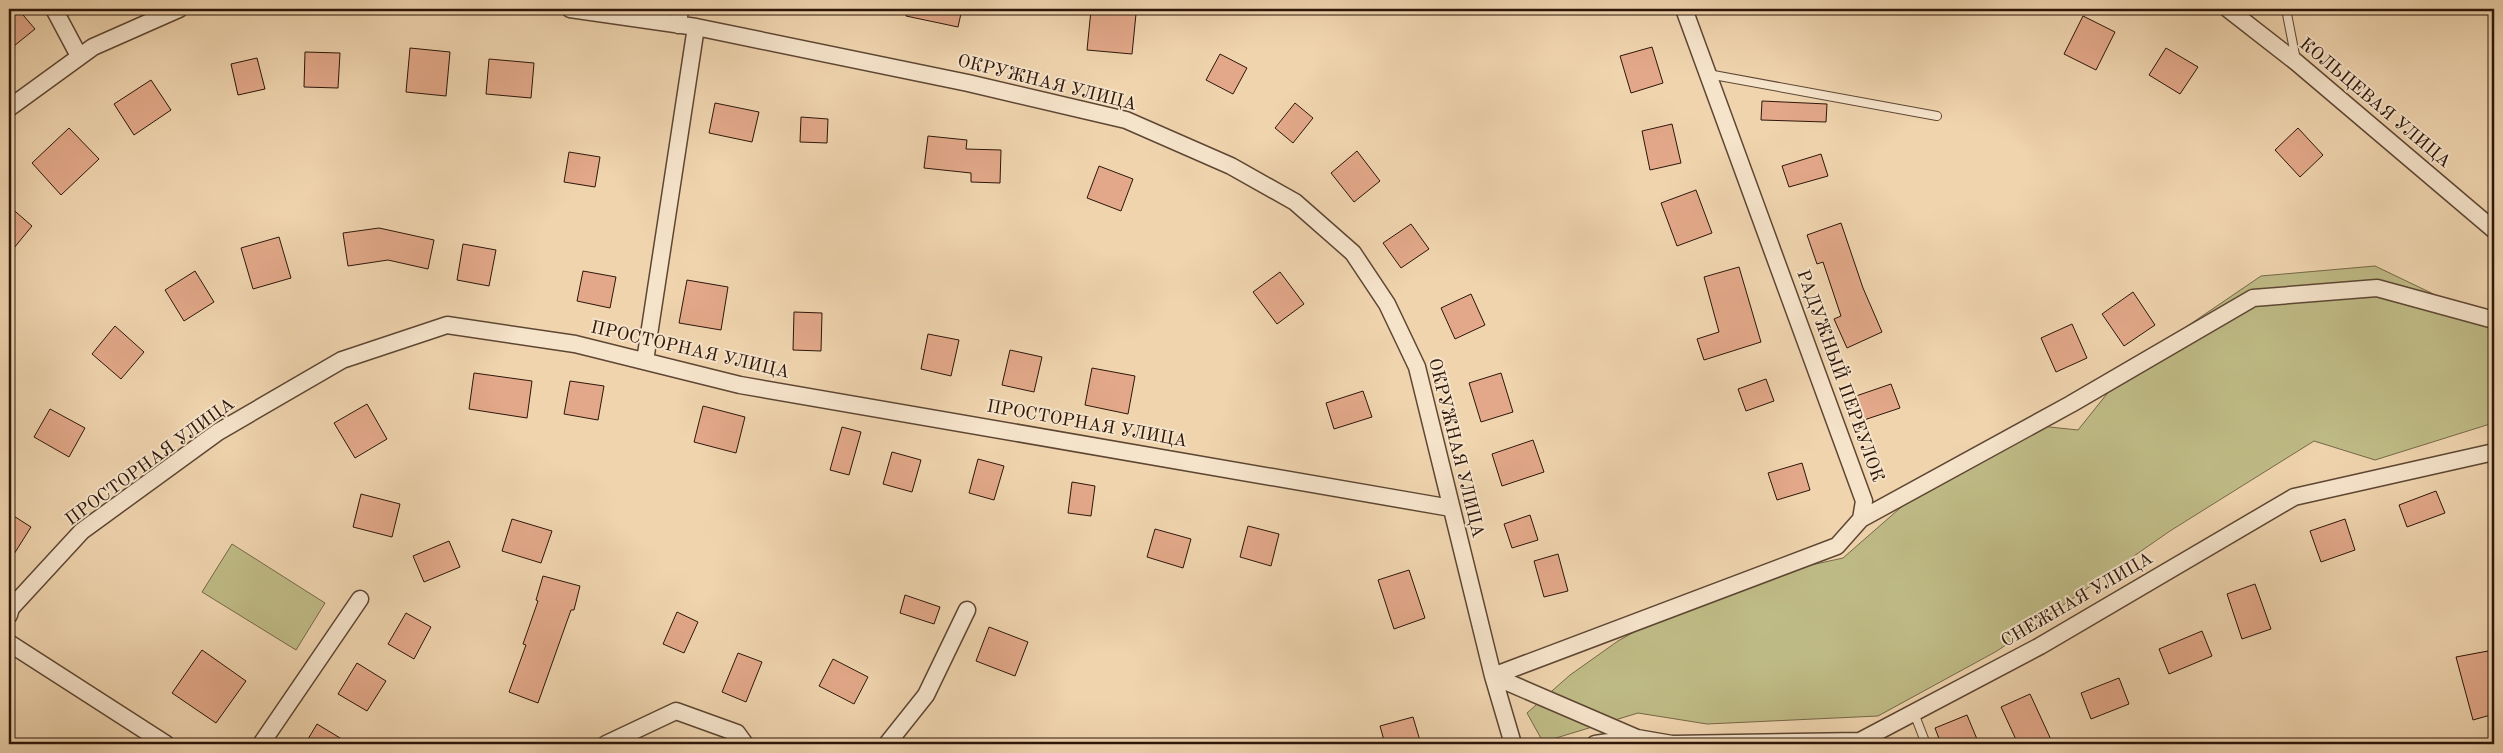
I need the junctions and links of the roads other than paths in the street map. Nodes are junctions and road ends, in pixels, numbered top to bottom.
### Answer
1 (54, 9) edge
2 (179, 9) edge
3 (570, 9) edge
4 (1684, 9) edge
5 (2228, 9) edge
6 (2286, 9) edge
7 (679, 17) edge
8 (696, 27) junction
9 (80, 56) junction
10 (2296, 62) junction
11 (1708, 74) junction
12 (9, 108) edge
13 (1937, 116) dead end
14 (2494, 230) edge
15 (2494, 320) edge
16 (645, 361) junction
17 (2494, 452) edge
18 (1451, 508) junction
19 (1861, 519) junction
20 (360, 599) dead end
21 (967, 610) dead end
22 (9, 615) edge
23 (9, 643) edge
24 (1493, 676) junction
25 (1914, 713) junction
26 (1637, 738) junction
27 (166, 744) edge
28 (261, 744) edge
29 (606, 744) edge
30 (745, 744) edge
31 (887, 744) edge
32 (1513, 744) edge
33 (1594, 744) edge
34 (1672, 744) edge
35 (1926, 744) edge

1 - 9 street
2 - 9 street
3 - 7 street, ОКРУЖНАЯ УЛИЦА
4 - 11 street, РАДУЖНЫЙ ПЕРЕУЛОК
5 - 10 street, КОЛЬЦЕВАЯ УЛИЦА
6 - 10 lane
7 - 8 street, ОКРУЖНАЯ УЛИЦА
8 - 16 street
8 - 18 street, ОКРУЖНАЯ УЛИЦА
9 - 12 street
10 - 14 street, КОЛЬЦЕВАЯ УЛИЦА
11 - 13 lane
11 - 19 street, РАДУЖНЫЙ ПЕРЕУЛОК
15 - 19 street
16 - 18 street, ПРОСТОРНАЯ УЛИЦА
16 - 22 street, ПРОСТОРНАЯ УЛИЦА
17 - 25 street, СНЕЖНАЯ УЛИЦА
18 - 24 street, ОКРУЖНАЯ УЛИЦА
19 - 24 street
20 - 28 street
21 - 31 street
23 - 27 street
24 - 26 street
24 - 32 street, ОКРУЖНАЯ УЛИЦА
25 - 34 street, СНЕЖНАЯ УЛИЦА
25 - 35 lane
26 - 33 street, СНЕЖНАЯ УЛИЦА
26 - 34 street, СНЕЖНАЯ УЛИЦА
29 - 30 street

